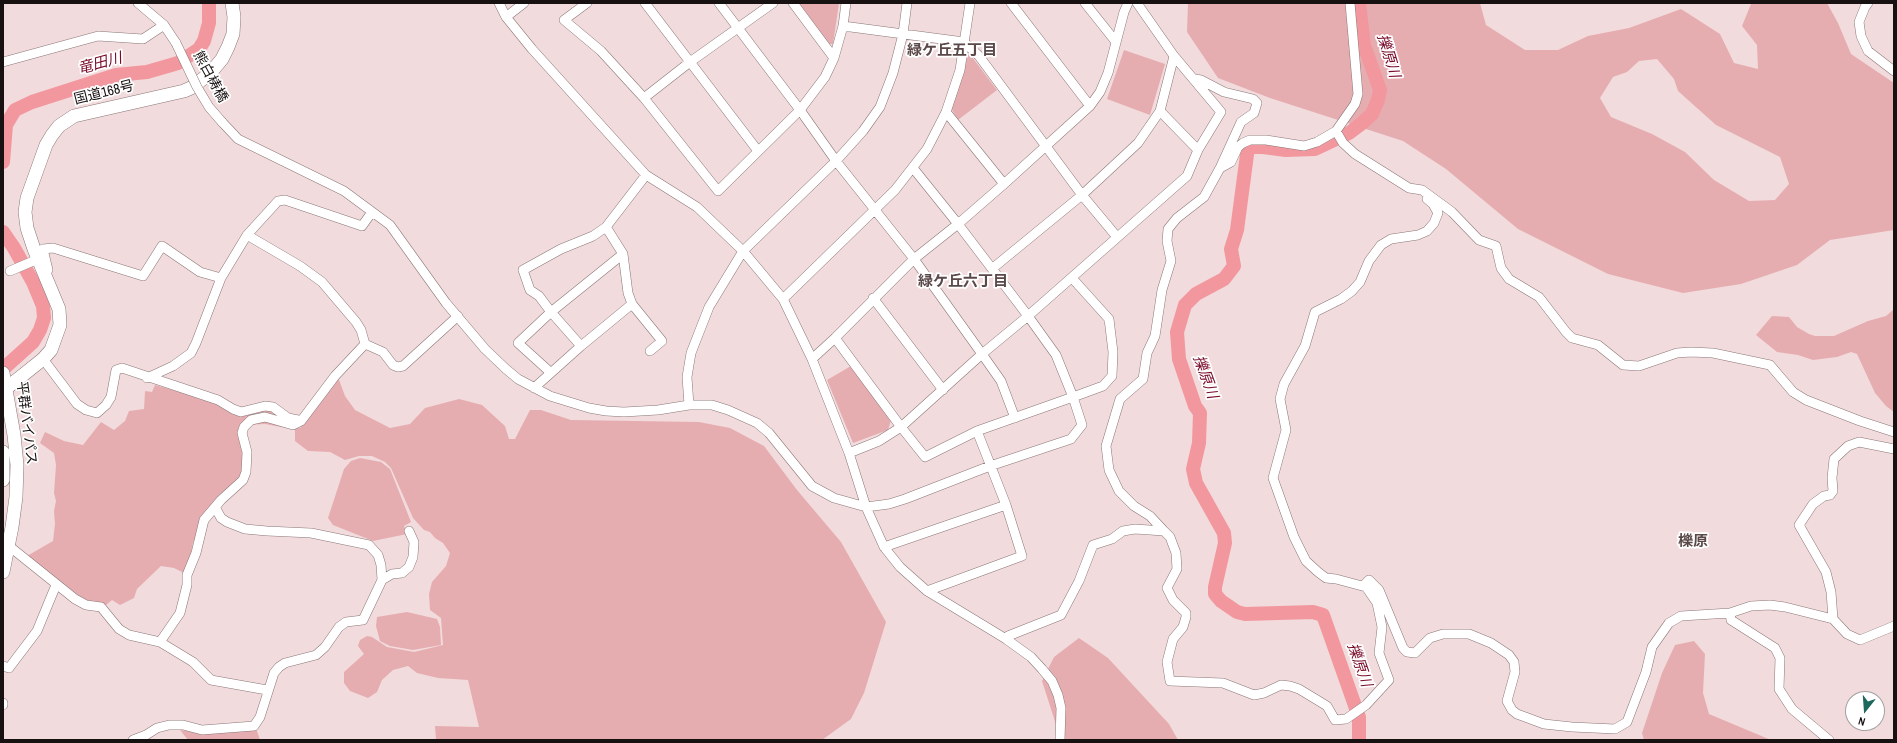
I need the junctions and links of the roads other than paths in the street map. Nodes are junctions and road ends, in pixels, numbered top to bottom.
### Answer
1 (138, 3) edge
2 (232, 3) edge
3 (499, 3) edge
4 (524, 3) edge
5 (587, 3) edge
6 (645, 3) edge
7 (719, 3) edge
8 (773, 3) edge
9 (793, 3) edge
10 (846, 3) edge
11 (907, 3) edge
12 (970, 3) edge
13 (1011, 3) edge
14 (1086, 3) edge
15 (1128, 3) edge
16 (1138, 3) edge
17 (1350, 3) edge
18 (1868, 3) edge
19 (506, 17) junction
20 (164, 25) junction
21 (843, 26) junction
22 (738, 28) junction
23 (903, 34) junction
24 (964, 42) junction
25 (1116, 42) junction
26 (1174, 56) junction
27 (834, 58) junction
28 (3, 62) edge
29 (690, 62) junction
30 (1894, 71) edge
31 (1195, 79) junction
32 (644, 98) junction
33 (1090, 106) junction
34 (800, 110) junction
35 (1160, 111) junction
36 (946, 112) junction
37 (1339, 136) junction
38 (1046, 146) junction
39 (1198, 150) junction
40 (758, 151) junction
41 (836, 161) junction
42 (913, 168) junction
43 (1220, 168) junction
44 (646, 175) junction
45 (1004, 184) junction
46 (1410, 188) junction
47 (1082, 194) junction
48 (874, 209) junction
49 (372, 212) junction
50 (958, 224) junction
51 (606, 227) junction
52 (247, 235) junction
53 (1117, 237) junction
54 (743, 251) junction
55 (623, 254) junction
56 (914, 259) junction
57 (35, 260) junction
58 (993, 268) junction
59 (10, 271) dead end
60 (45, 274) junction
61 (221, 278) junction
62 (1072, 278) junction
63 (873, 298) junction
64 (783, 299) junction
65 (632, 304) junction
66 (551, 312) junction
67 (458, 316) junction
68 (1028, 316) junction
69 (835, 338) junction
70 (366, 344) junction
71 (581, 346) junction
72 (650, 351) dead end
73 (982, 354) junction
74 (43, 359) junction
75 (812, 359) junction
76 (550, 372) junction
77 (147, 378) junction
78 (5, 384) edge
79 (534, 388) junction
80 (943, 390) junction
81 (1073, 397) junction
82 (690, 405) junction
83 (1015, 418) junction
84 (302, 421) junction
85 (901, 427) junction
86 (977, 431) junction
87 (1894, 432) edge
88 (1894, 449) edge
89 (3, 452) edge
90 (850, 453) junction
91 (990, 466) junction
92 (3, 480) edge
93 (1006, 504) junction
94 (866, 506) junction
95 (214, 508) junction
96 (409, 530) dead end
97 (1164, 531) junction
98 (9, 546) junction
99 (884, 547) junction
100 (3, 572) edge
101 (382, 580) junction
102 (56, 585) junction
103 (1366, 587) junction
104 (927, 591) junction
105 (1730, 613) junction
106 (1834, 619) junction
107 (1894, 626) edge
108 (1006, 639) junction
109 (160, 642) junction
110 (5, 670) edge
111 (268, 690) junction
112 (133, 740) edge
113 (1060, 740) edge
114 (1829, 740) edge

1 - 20 street, 熊白梼橋
2 - 57 highway, 国道168号
3 - 19 street
4 - 19 street
5 - 32 street
6 - 29 street
7 - 22 street
8 - 22 street
9 - 27 street
10 - 21 street
11 - 23 street
12 - 24 street
13 - 33 street
14 - 25 street
15 - 25 street
16 - 26 street
17 - 37 street
18 - 30 street
19 - 44 street
20 - 28 street
20 - 49 street, 熊白梼橋, bridge
21 - 23 street
21 - 27 street
22 - 29 street
22 - 34 street
23 - 24 street
23 - 41 street
24 - 36 street
24 - 38 street
25 - 33 street
26 - 31 street
26 - 35 street
27 - 34 street
29 - 32 street
29 - 40 street
31 - 39 street
31 - 43 street
32 - 40 street
33 - 38 street
34 - 40 street
34 - 41 street
35 - 39 street
35 - 47 street
36 - 42 street
36 - 45 street
37 - 43 street
37 - 46 street
38 - 45 street
38 - 47 street
39 - 53 street
41 - 48 street
41 - 54 street
42 - 48 street
42 - 50 street
43 - 97 street
44 - 51 street
44 - 54 street
45 - 50 street
46 - 87 street
46 - 103 street
47 - 53 street
47 - 58 street
48 - 56 street
48 - 64 street
49 - 52 street
49 - 67 street, 熊白梼橋
50 - 56 street
50 - 58 street
51 - 55 street
51 - 66 street
52 - 61 street
52 - 70 street
53 - 62 street
54 - 64 street
54 - 82 street
55 - 65 street
55 - 66 street
56 - 63 street
56 - 73 street
57 - 59 street
57 - 60 highway, 国道168号
58 - 68 street
60 - 61 street
60 - 74 highway, 国道168号
61 - 77 street
62 - 68 street
62 - 81 street
63 - 69 street
63 - 80 street
64 - 75 street
65 - 71 street
65 - 72 street
66 - 71 street
66 - 76 street
67 - 70 street
67 - 79 street, 熊白梼橋
68 - 73 street
68 - 81 street
69 - 75 street
69 - 85 street
70 - 84 street
71 - 76 street
73 - 80 street
73 - 83 street
74 - 77 street
74 - 78 highway, 国道168号
75 - 90 street
76 - 79 street
77 - 84 street
78 - 98 highway, 平群バイパス
79 - 82 street, 熊白梼橋
80 - 85 street
81 - 83 street
81 - 91 street, 熊白梼橋
82 - 94 street, 熊白梼橋
83 - 86 street
84 - 95 street
85 - 86 street
85 - 90 street
86 - 91 street
88 - 106 street
89 - 92 highway, 平群バイパス
90 - 94 street
91 - 93 street
91 - 94 street, 熊白梼橋
93 - 99 street
93 - 104 street
94 - 99 street
95 - 101 street
95 - 109 street
96 - 101 street
97 - 103 street
97 - 108 street
98 - 100 highway, 平群バイパス
98 - 102 street
99 - 104 street
101 - 111 street
102 - 109 street
102 - 110 street
103 - 105 street
104 - 108 street
105 - 106 street
105 - 114 street
106 - 107 street
108 - 113 street
109 - 111 street
111 - 112 street

